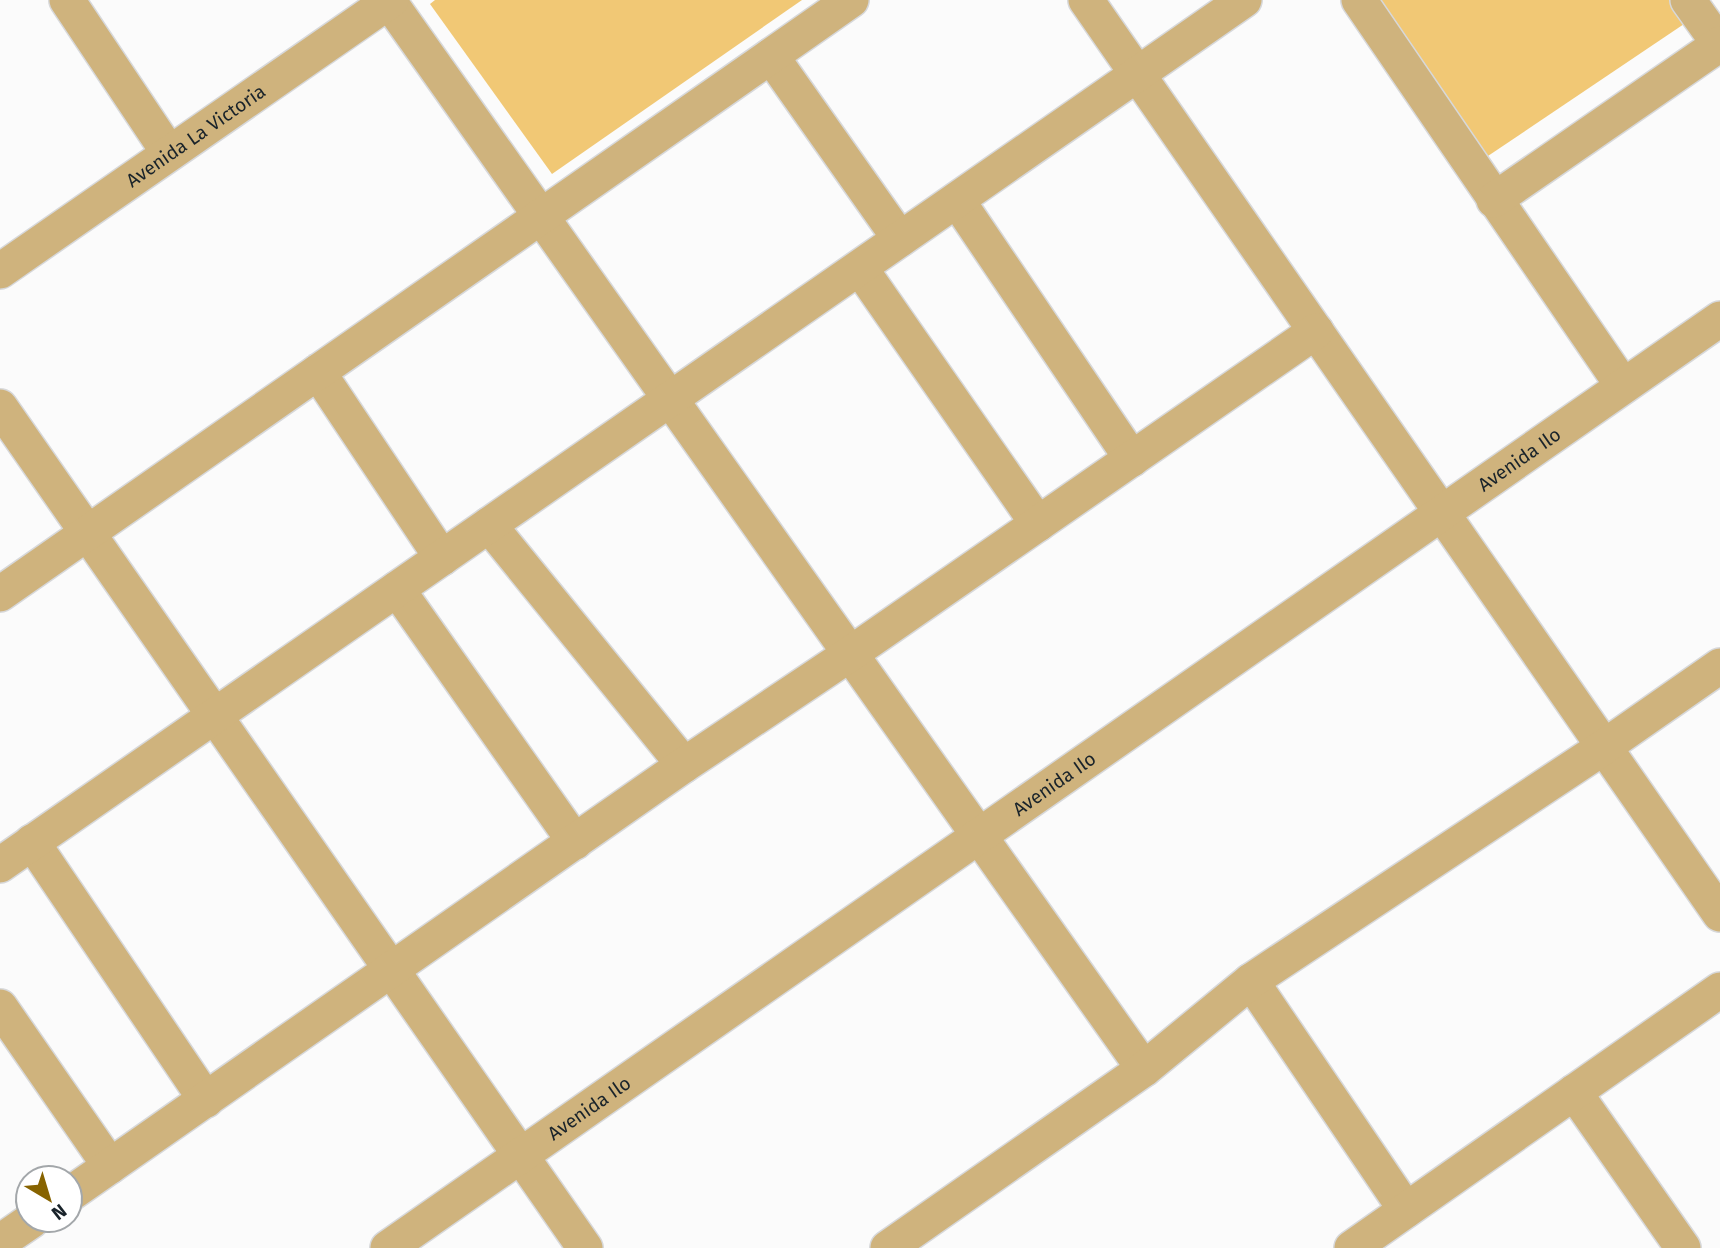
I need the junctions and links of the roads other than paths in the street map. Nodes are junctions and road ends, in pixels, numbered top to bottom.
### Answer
1 (66, 0) edge
2 (389, 0) edge
3 (851, 0) edge
4 (1086, 0) edge
5 (1244, 0) edge
6 (1359, 0) edge
7 (1688, 0) edge
8 (1720, 44) edge
9 (771, 56) junction
10 (1138, 74) junction
11 (169, 153) junction
12 (957, 200) junction
13 (1494, 200) junction
14 (542, 216) junction
15 (900, 239) junction
16 (860, 268) junction
17 (0, 271) edge
18 (1720, 319) edge
19 (1316, 331) junction
20 (318, 372) junction
21 (1623, 387) junction
22 (670, 399) junction
23 (0, 407) edge
24 (1132, 458) junction
25 (1442, 513) junction
26 (1038, 524) junction
27 (489, 525) junction
28 (87, 534) junction
29 (442, 558) junction
30 (397, 589) junction
31 (0, 594) edge
32 (850, 654) junction
33 (1720, 666) edge
34 (214, 716) junction
35 (1604, 747) junction
36 (684, 765) junction
37 (979, 836) junction
38 (32, 842) junction
39 (575, 842) junction
40 (0, 865) edge
41 (1720, 914) edge
42 (392, 971) junction
43 (1251, 981) junction
44 (1720, 990) edge
45 (0, 1007) edge
46 (1144, 1069) junction
47 (1574, 1092) junction
48 (206, 1100) junction
49 (521, 1155) junction
50 (110, 1166) junction
51 (84, 1184) edge
52 (1406, 1210) junction
53 (926, 1237) edge
54 (388, 1248) edge
55 (585, 1248) edge
56 (888, 1248) edge
57 (1352, 1248) edge
58 (1683, 1248) edge

1 - 11 street
2 - 11 street, Avenida La Victoria
2 - 14 street
3 - 9 street
4 - 10 street
5 - 10 street
6 - 13 street
7 - 8 street
8 - 13 street
9 - 14 street
9 - 15 street
10 - 12 street
10 - 19 street
11 - 17 street, Avenida La Victoria
12 - 15 street
12 - 24 street
13 - 21 street
14 - 20 street
14 - 22 street
15 - 16 street
16 - 22 street
16 - 26 street
18 - 21 street, Avenida Ilo
19 - 24 street
19 - 25 street
20 - 28 street
20 - 29 street
21 - 25 street, Avenida Ilo
22 - 27 street
22 - 32 street
23 - 28 street
24 - 26 street
25 - 35 street
25 - 37 street, Avenida Ilo
26 - 32 street
27 - 29 street
27 - 36 street
28 - 31 street
28 - 34 street
29 - 30 street
30 - 34 street
30 - 39 street
32 - 36 street
32 - 37 street
33 - 35 street
34 - 38 street
34 - 42 street
35 - 41 street
35 - 43 street
36 - 39 street
37 - 46 street
37 - 49 street, Avenida Ilo
38 - 40 street
38 - 48 street
39 - 42 street
42 - 48 street
42 - 49 street
43 - 46 street
43 - 52 street
44 - 47 street
45 - 50 street
46 - 53 street
47 - 52 street
47 - 58 street
48 - 50 street
49 - 54 street, Avenida Ilo
49 - 55 street
50 - 51 street
52 - 57 street
53 - 56 street

